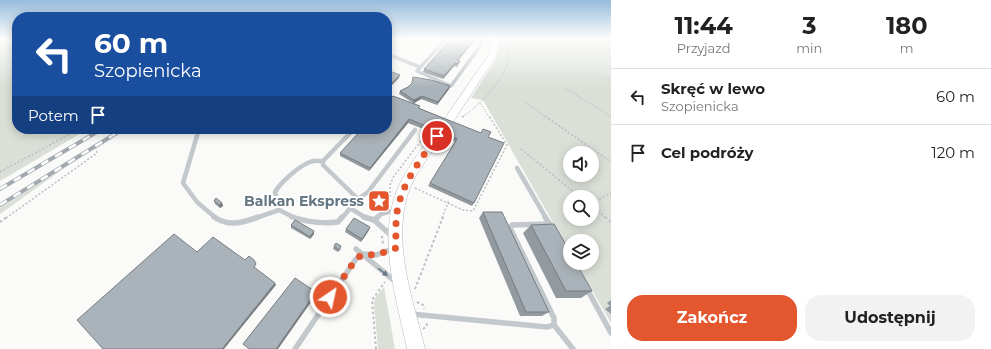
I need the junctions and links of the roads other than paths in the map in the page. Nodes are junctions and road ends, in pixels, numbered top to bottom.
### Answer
1 (431, 55) edge
2 (474, 55) edge
3 (492, 55) edge
4 (392, 56) edge
5 (420, 67) junction
6 (447, 122) edge
7 (415, 130) dead end
8 (198, 134) edge
9 (349, 134) edge
10 (433, 134) road end
11 (323, 161) junction
12 (517, 168) dead end
13 (358, 199) junction
14 (350, 208) junction
15 (279, 210) junction
16 (398, 210) junction
17 (374, 220) junction
18 (550, 224) junction
19 (553, 230) edge
20 (396, 243) junction
21 (356, 249) dead end
22 (363, 254) junction
23 (583, 283) edge
24 (410, 291) junction
25 (409, 314) junction
26 (554, 325) junction
27 (611, 333) edge
28 (295, 349) edge
29 (416, 349) edge
30 (572, 349) edge

1 - 5 lane
2 - 5 lane
3 - 6 street
4 - 5 lane
7 - 13 lane
8 - 15 lane
9 - 11 lane
10 - 16 street
11 - 13 lane
11 - 15 lane
12 - 18 lane
13 - 14 lane
14 - 15 lane
14 - 17 lane
16 - 17 lane
16 - 20 street
17 - 20 lane
18 - 19 lane
18 - 26 lane
20 - 22 lane
20 - 24 street
21 - 22 lane
22 -> 24 lane
22 - 28 lane
23 - 27 lane
24 - 25 street
25 - 26 lane
25 - 29 street
26 - 30 lane

